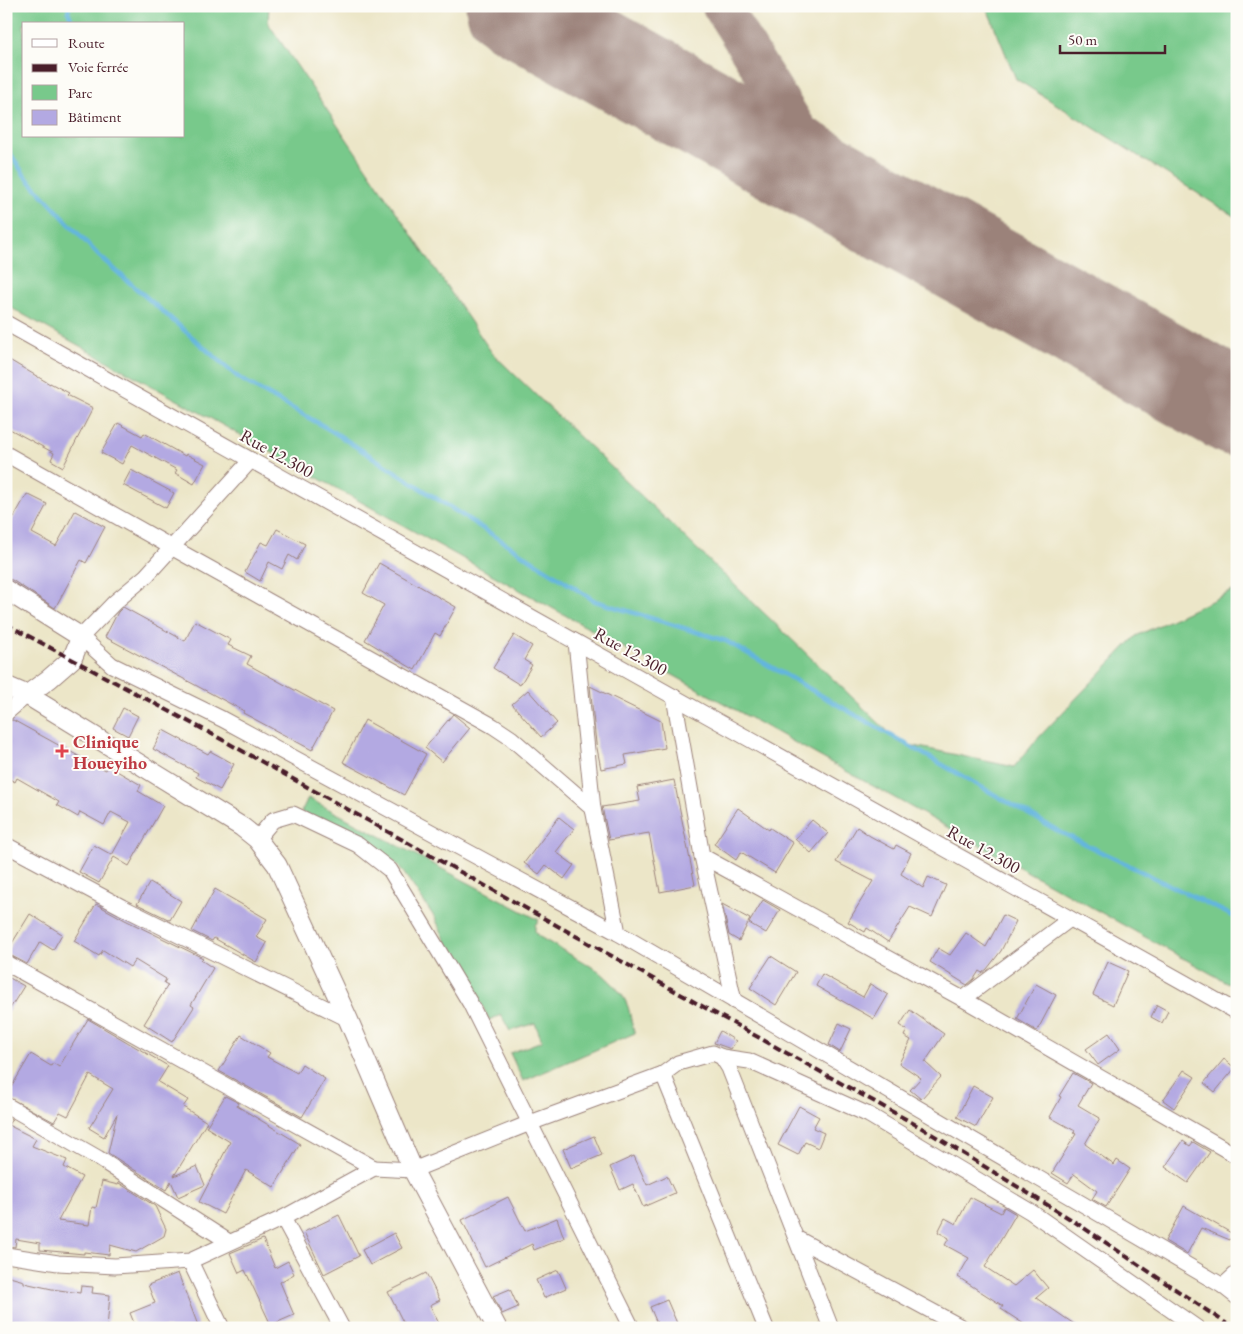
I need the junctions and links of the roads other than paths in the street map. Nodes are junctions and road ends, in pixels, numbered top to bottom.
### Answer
1 (6, 323) edge
2 (6, 454) edge
3 (251, 460) junction
4 (173, 548) junction
5 (6, 590) edge
6 (81, 638) junction
7 (576, 642) junction
8 (6, 686) edge
9 (27, 695) junction
10 (674, 697) junction
11 (6, 713) edge
12 (592, 809) junction
13 (257, 839) junction
14 (6, 845) edge
15 (702, 856) junction
16 (1070, 919) junction
17 (618, 933) junction
18 (6, 963) edge
19 (963, 999) junction
20 (734, 1001) junction
21 (1237, 1012) edge
22 (348, 1019) junction
23 (722, 1056) junction
24 (663, 1074) junction
25 (6, 1105) edge
26 (530, 1123) junction
27 (1237, 1156) edge
28 (374, 1168) junction
29 (413, 1170) junction
30 (283, 1218) junction
31 (796, 1238) junction
32 (229, 1242) junction
33 (6, 1255) edge
34 (190, 1261) junction
35 (1237, 1273) edge
36 (1223, 1286) junction
37 (1237, 1296) edge
38 (222, 1328) edge
39 (342, 1328) edge
40 (497, 1328) edge
41 (632, 1328) edge
42 (766, 1328) edge
43 (831, 1328) edge
44 (962, 1328) edge
45 (1197, 1328) edge

1 - 3 street, Rue 12.300
2 - 4 street
3 - 4 street
3 - 7 street, Rue 12.300
4 - 6 street
4 - 12 street
5 - 6 main road
6 - 9 main road
6 - 17 street
7 - 10 street, Rue 12.300
7 - 12 street
8 - 9 main road
9 - 11 street
9 - 13 main road
10 - 15 street
10 - 16 street, Rue 12.300
12 - 17 street
13 - 22 main road
13 - 26 street
14 - 22 street
15 - 19 street
15 - 20 street
16 - 19 street
16 - 21 street, Rue 12.300
17 - 20 street
18 - 28 street
19 - 27 street
20 - 36 street
22 - 29 main road
23 - 24 street
23 - 31 street
23 - 45 street
24 - 26 street
24 - 42 street
25 - 32 street
26 - 29 street
26 - 41 street
28 - 29 street
28 - 30 street
29 - 40 main road
30 - 32 street
30 - 39 street
31 - 43 street
31 - 44 street
32 - 34 street
33 - 34 street
34 - 38 street
35 - 36 street
36 - 37 street

